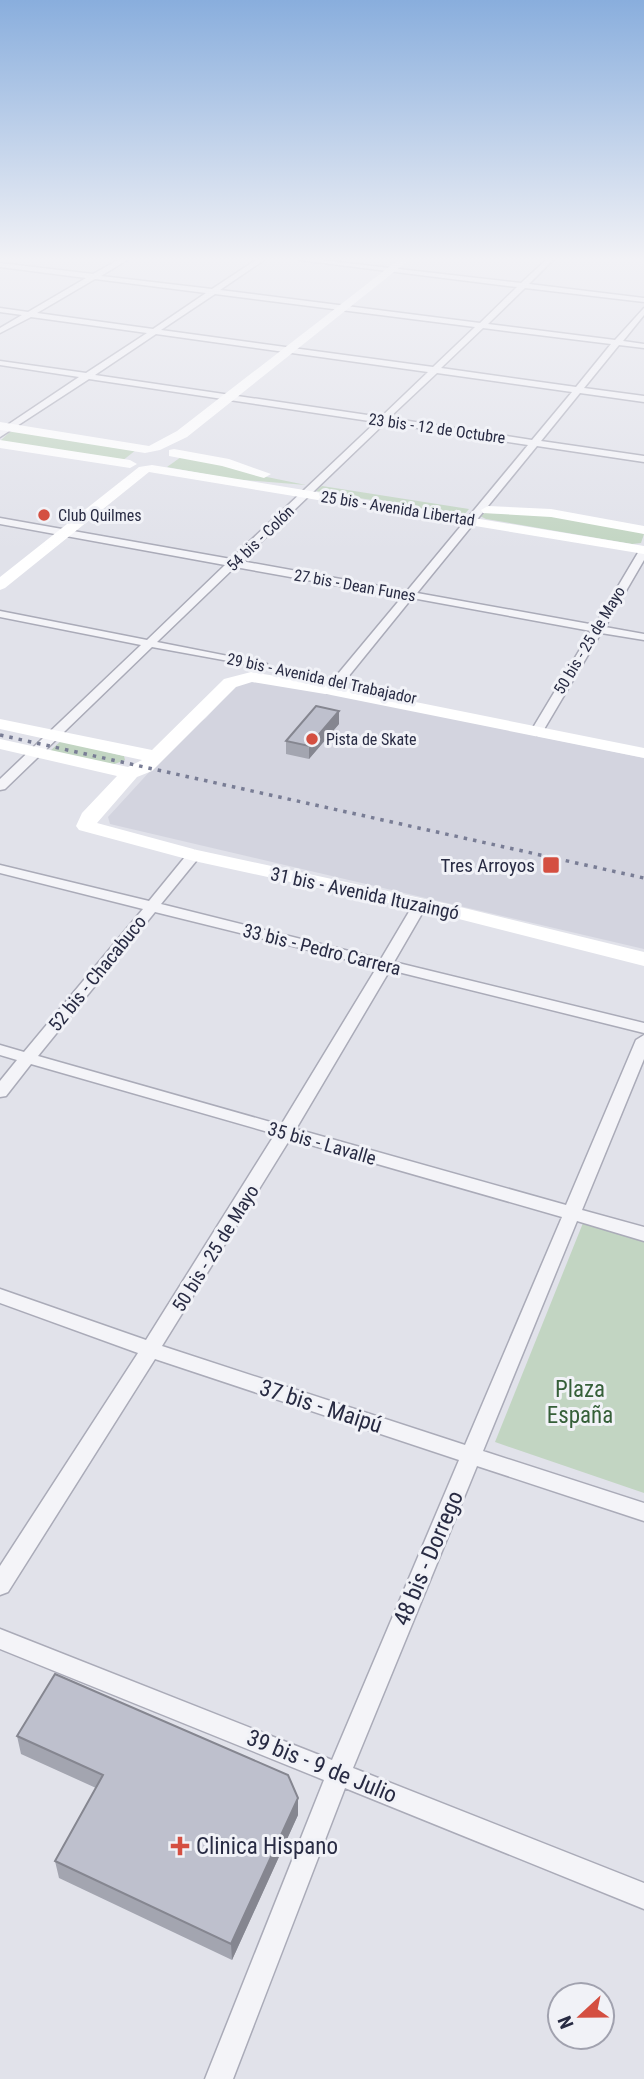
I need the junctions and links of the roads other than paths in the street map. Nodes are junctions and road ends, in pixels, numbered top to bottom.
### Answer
1 (114, 357) edge
2 (281, 357) edge
3 (341, 357) edge
4 (449, 357) edge
5 (606, 357) edge
6 (0, 363) edge
7 (436, 370) junction
8 (87, 375) junction
9 (579, 390) junction
10 (230, 397) junction
11 (644, 399) edge
12 (382, 419) junction
13 (3, 429) edge
14 (182, 433) junction
15 (534, 442) junction
16 (0, 444) edge
17 (150, 448) junction
18 (173, 452) junction
19 (644, 458) edge
20 (140, 468) junction
21 (310, 488) junction
22 (474, 514) junction
23 (0, 521) edge
24 (644, 530) edge
25 (60, 532) junction
26 (644, 550) edge
27 (234, 564) junction
28 (0, 572) edge
29 (0, 585) edge
30 (408, 594) junction
31 (0, 614) edge
32 (596, 628) junction
33 (644, 636) edge
34 (148, 644) junction
35 (265, 671) junction
36 (334, 686) junction
37 (0, 724) edge
38 (538, 726) junction
39 (52, 736) junction
40 (644, 741) edge
41 (0, 744) edge
42 (36, 752) junction
43 (644, 753) edge
44 (149, 754) junction
45 (130, 773) junction
46 (0, 786) edge
47 (194, 855) junction
48 (0, 869) edge
49 (420, 905) junction
50 (149, 907) junction
51 (644, 959) edge
52 (386, 965) junction
53 (644, 1028) edge
54 (644, 1040) edge
55 (0, 1050) edge
56 (29, 1058) junction
57 (0, 1092) edge
58 (286, 1133) junction
59 (572, 1213) junction
60 (644, 1234) edge
61 (0, 1296) edge
62 (151, 1350) junction
63 (471, 1455) junction
64 (644, 1512) edge
65 (0, 1585) edge
66 (0, 1639) edge
67 (339, 1773) junction
68 (644, 1896) edge
69 (219, 2079) edge

1 - 8 street
2 - 10 main road
3 - 7 street
4 - 7 street, 54 bis - Colón
5 - 9 street
6 - 8 street, 23 bis - 12 de Octubre
7 - 9 street
7 - 12 street, 54 bis - Colón
8 - 10 street, 23 bis - 12 de Octubre
8 - 13 street
9 - 11 street
9 - 15 street
10 - 12 street, 23 bis - 12 de Octubre
10 - 14 main road
12 - 15 street, 23 bis - 12 de Octubre
12 - 21 street, 54 bis - Colón
13 - 17 main road, 25 bis - Avenida Libertad
14 - 17 main road
14 - 18 main road
15 - 19 street, 23 bis - 12 de Octubre
15 - 22 street
16 - 20 main road
17 - 18 main road, 25 bis - Avenida Libertad
17 - 20 main road
18 - 20 main road
18 - 21 main road, 25 bis - Avenida Libertad
20 - 21 main road
20 - 25 main road
21 - 22 main road, 25 bis - Avenida Libertad
21 - 27 street, 54 bis - Colón
22 - 24 main road, 25 bis - Avenida Libertad
22 - 26 main road, 25 bis - Avenida Libertad
22 - 30 street
23 - 25 street, 27 bis - Dean Funes
25 - 27 street, 27 bis - Dean Funes
25 - 28 main road
25 - 29 main road
26 - 32 street, 50 bis - 25 de Mayo
27 - 30 street, 27 bis - Dean Funes
27 - 34 street, 54 bis - Colón
30 - 32 street, 27 bis - Dean Funes
30 - 36 street
31 - 34 street, 29 bis - Avenida del Trabajador
32 - 33 street, 27 bis - Dean Funes
32 - 38 street, 50 bis - 25 de Mayo
34 - 35 street, 29 bis - Avenida del Trabajador
34 - 39 street, 54 bis - Colón
35 - 36 main road, 29 bis - Avenida del Trabajador
35 - 44 main road, 29 bis - Avenida del Trabajador
35 - 44 main road
36 - 38 main road, 29 bis - Avenida del Trabajador
37 - 39 main road
38 - 40 main road, 29 bis - Avenida del Trabajador
38 - 43 main road, 29 bis - Avenida del Trabajador
39 - 42 street, 54 bis - Colón
39 - 44 main road
41 - 42 main road
42 - 45 main road
42 - 46 street, 54 bis - Colón
44 - 45 main road
45 - 47 main road, 31 bis - Avenida Ituzaingó
47 - 49 main road, 31 bis - Avenida Ituzaingó
47 - 50 street, 52 bis - Chacabuco
48 - 50 street, 33 bis - Pedro Carrera
49 - 51 main road, 31 bis - Avenida Ituzaingó
49 - 52 street, 50 bis - 25 de Mayo
50 - 52 street, 33 bis - Pedro Carrera
50 - 56 street, 52 bis - Chacabuco
52 - 53 street, 33 bis - Pedro Carrera
52 - 58 street, 50 bis - 25 de Mayo
54 - 59 street, 48 bis - Dorrego
55 - 56 street, 35 bis - Lavalle
56 - 57 street, 52 bis - Chacabuco
56 - 58 street, 35 bis - Lavalle
58 - 59 street, 35 bis - Lavalle
58 - 62 street, 50 bis - 25 de Mayo
59 - 60 street, 35 bis - Lavalle
59 - 63 street, 48 bis - Dorrego
61 - 62 street, 37 bis - Maipú
62 - 63 street, 37 bis - Maipú
62 - 65 street, 50 bis - 25 de Mayo
63 - 64 street, 37 bis - Maipú
63 - 67 street, 48 bis - Dorrego
66 - 67 street, 39 bis - 9 de Julio
67 - 68 street, 39 bis - 9 de Julio
67 - 69 street, 48 bis - Dorrego

